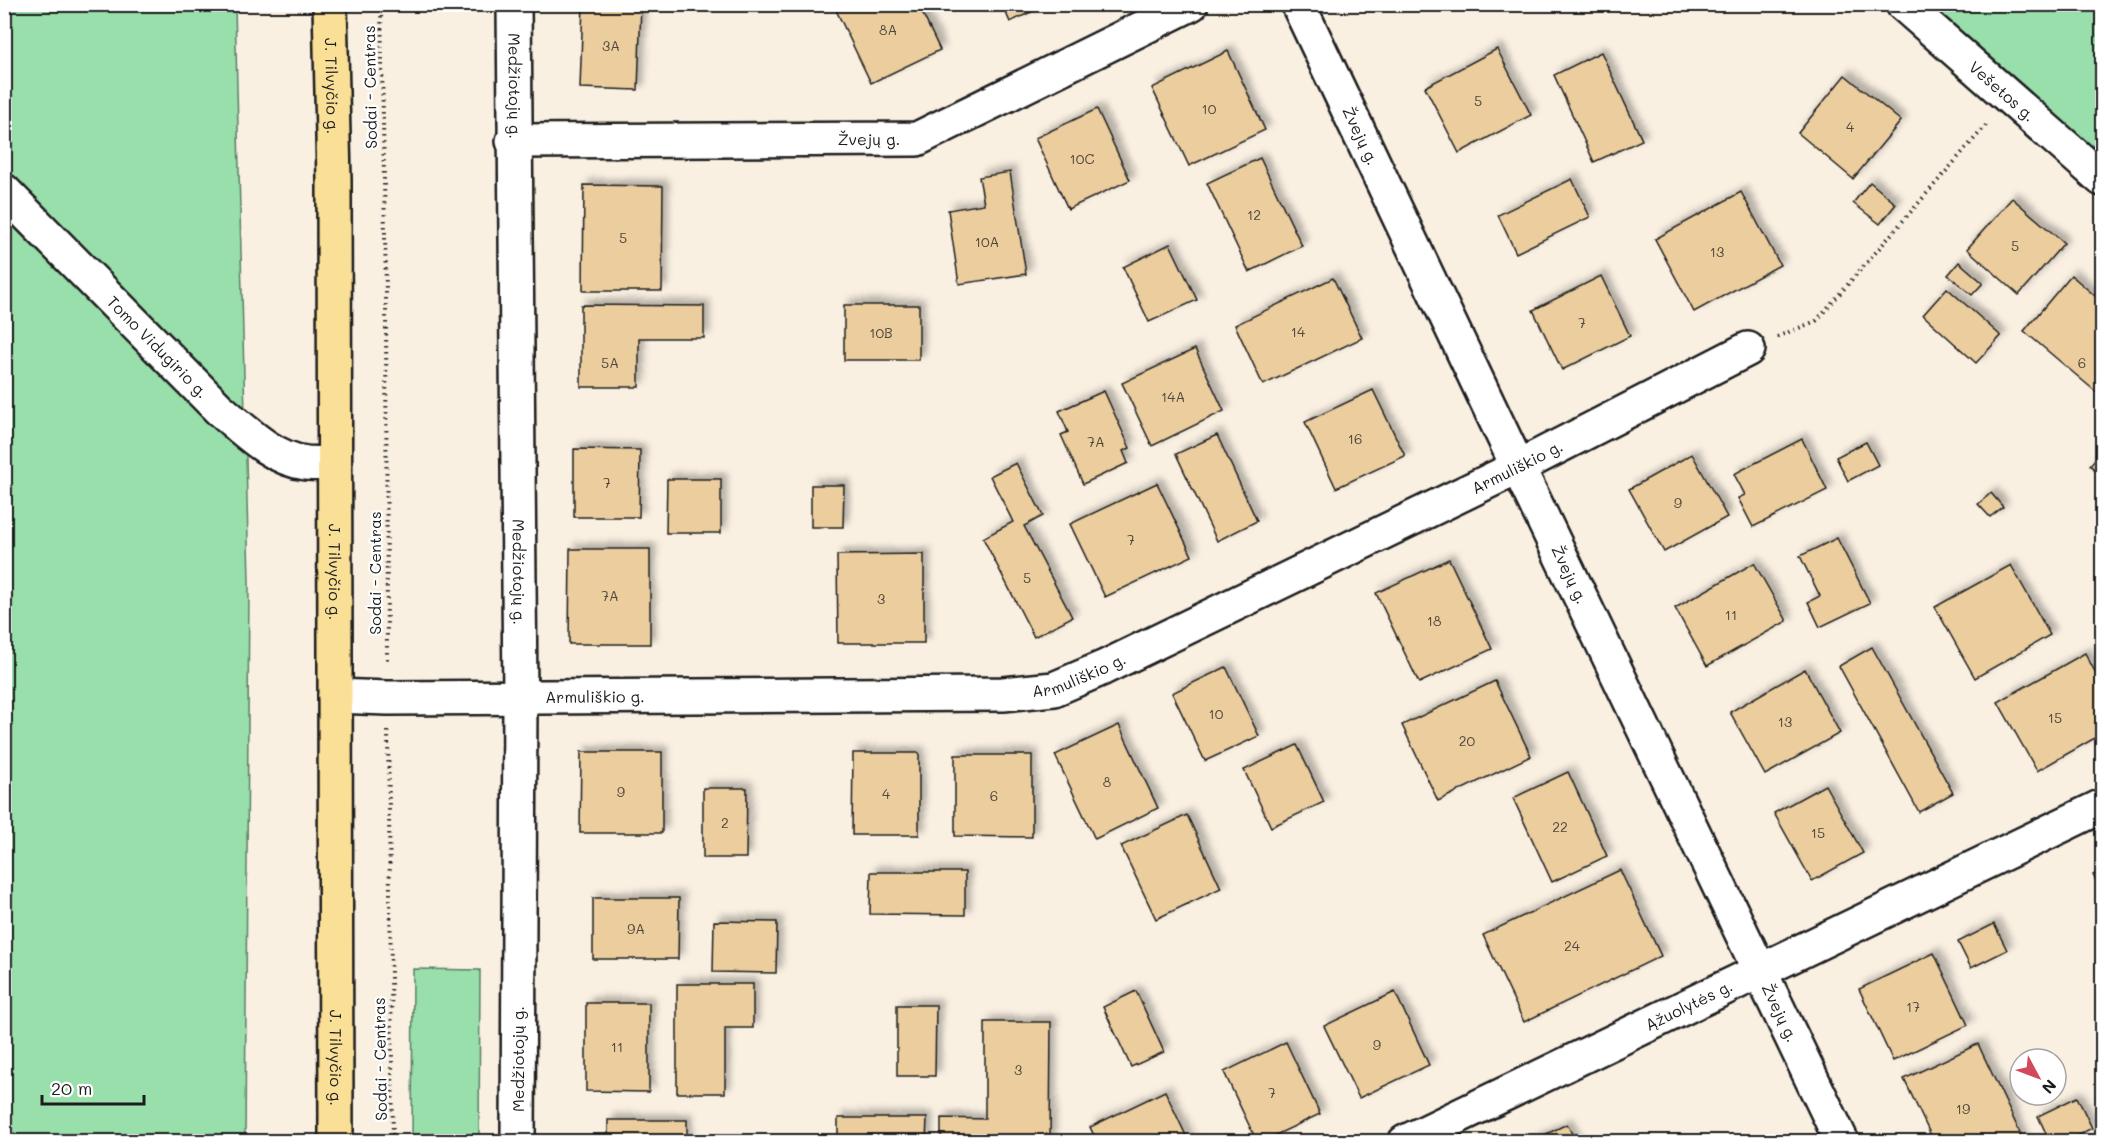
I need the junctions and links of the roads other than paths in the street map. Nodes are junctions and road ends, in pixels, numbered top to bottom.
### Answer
1 (330, 4) edge
2 (513, 4) edge
3 (1191, 4) edge
4 (1298, 4) edge
5 (1903, 4) edge
6 (513, 141) junction
7 (2103, 179) edge
8 (4, 191) edge
9 (1748, 349) road end
10 (334, 464) junction
11 (1518, 467) junction
12 (335, 696) junction
13 (520, 697) junction
14 (2103, 806) edge
15 (1759, 970) junction
16 (336, 1142) edge
17 (518, 1142) edge
18 (1405, 1142) edge
19 (1842, 1142) edge

1 - 10 main road, J. Tilvyčio g.
2 - 6 street, Medžiotojų g.
3 - 6 street, Žvejų g.
4 - 11 street, Žvejų g.
5 - 7 street, Vešetos g.
6 - 13 street, Medžiotojų g.
8 - 10 street, Tomo Vidugirio g.
9 - 11 street, Armuliškio g.
10 - 12 main road, J. Tilvyčio g.
11 - 13 street, Armuliškio g.
11 - 15 street, Žvejų g.
12 - 13 street, Armuliškio g.
12 - 16 main road, J. Tilvyčio g.
13 - 17 street, Medžiotojų g.
14 - 15 street, Ąžuolytės g.
15 - 18 street, Ąžuolytės g.
15 - 19 street, Žvejų g.

